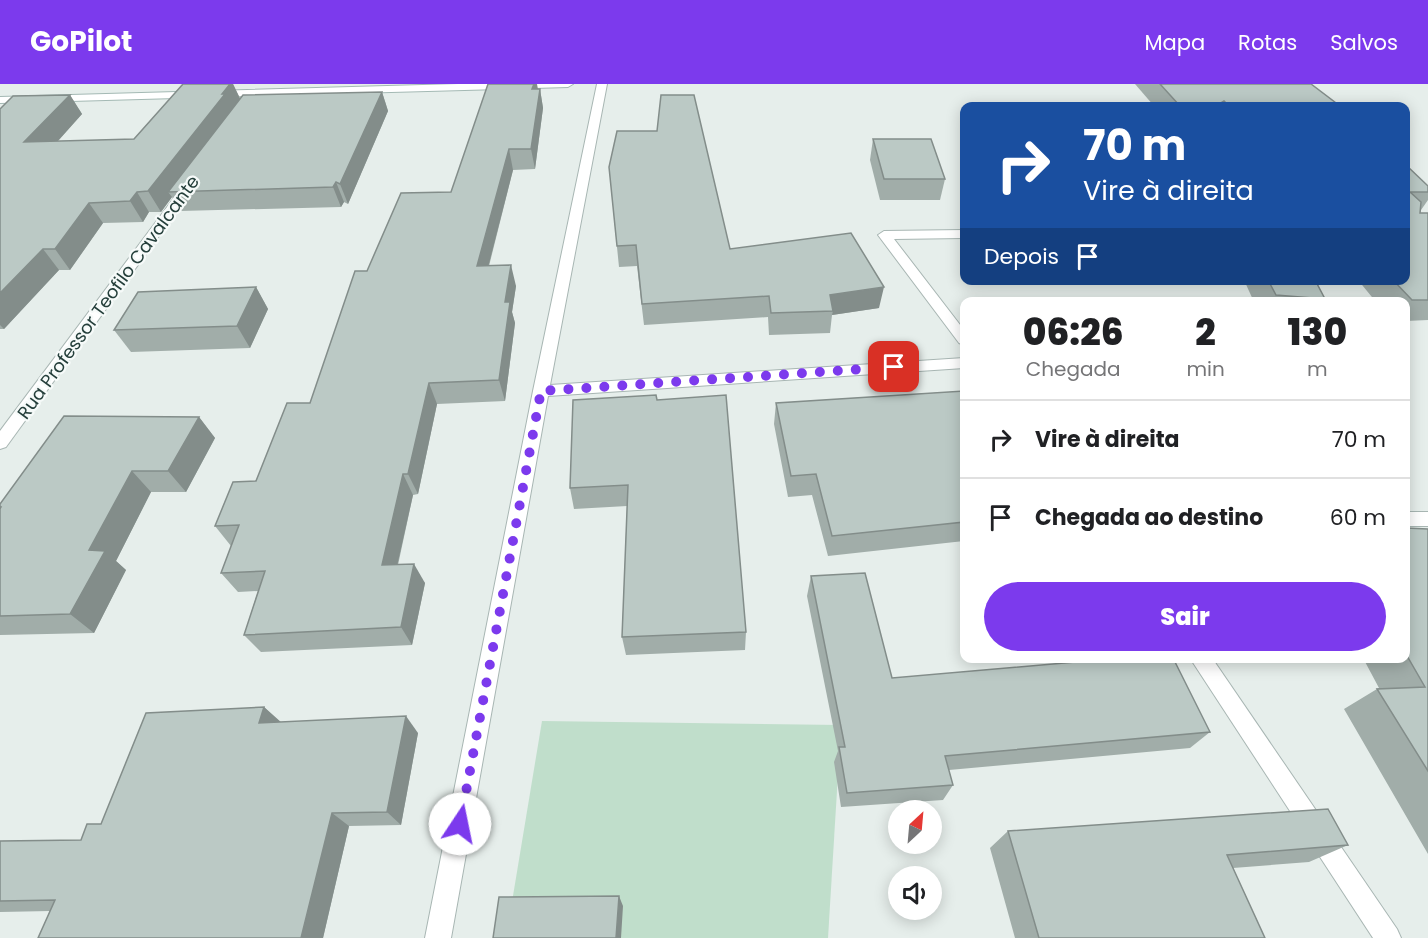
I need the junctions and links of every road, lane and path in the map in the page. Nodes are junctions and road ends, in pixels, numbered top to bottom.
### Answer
1 (218, 84) edge
2 (568, 84) edge
3 (602, 84) edge
4 (472, 85) edge
5 (209, 94) junction
6 (0, 100) edge
7 (194, 179) edge
8 (960, 234) edge
9 (960, 335) edge
10 (960, 363) edge
11 (541, 391) junction
12 (8, 420) edge
13 (0, 443) edge
14 (1410, 519) edge
15 (1428, 519) edge
16 (1203, 663) edge
17 (438, 938) edge
18 (1388, 938) edge

1 - 5 street
2 - 4 street
3 - 11 street
4 - 5 street
5 - 6 street
7 - 12 street, Rua Professor Teofilo Cavalcante
8 - 9 street
10 - 11 street
11 - 17 street
12 - 13 street, Rua Professor Teofilo Cavalcante
14 - 15 street
16 - 18 street

